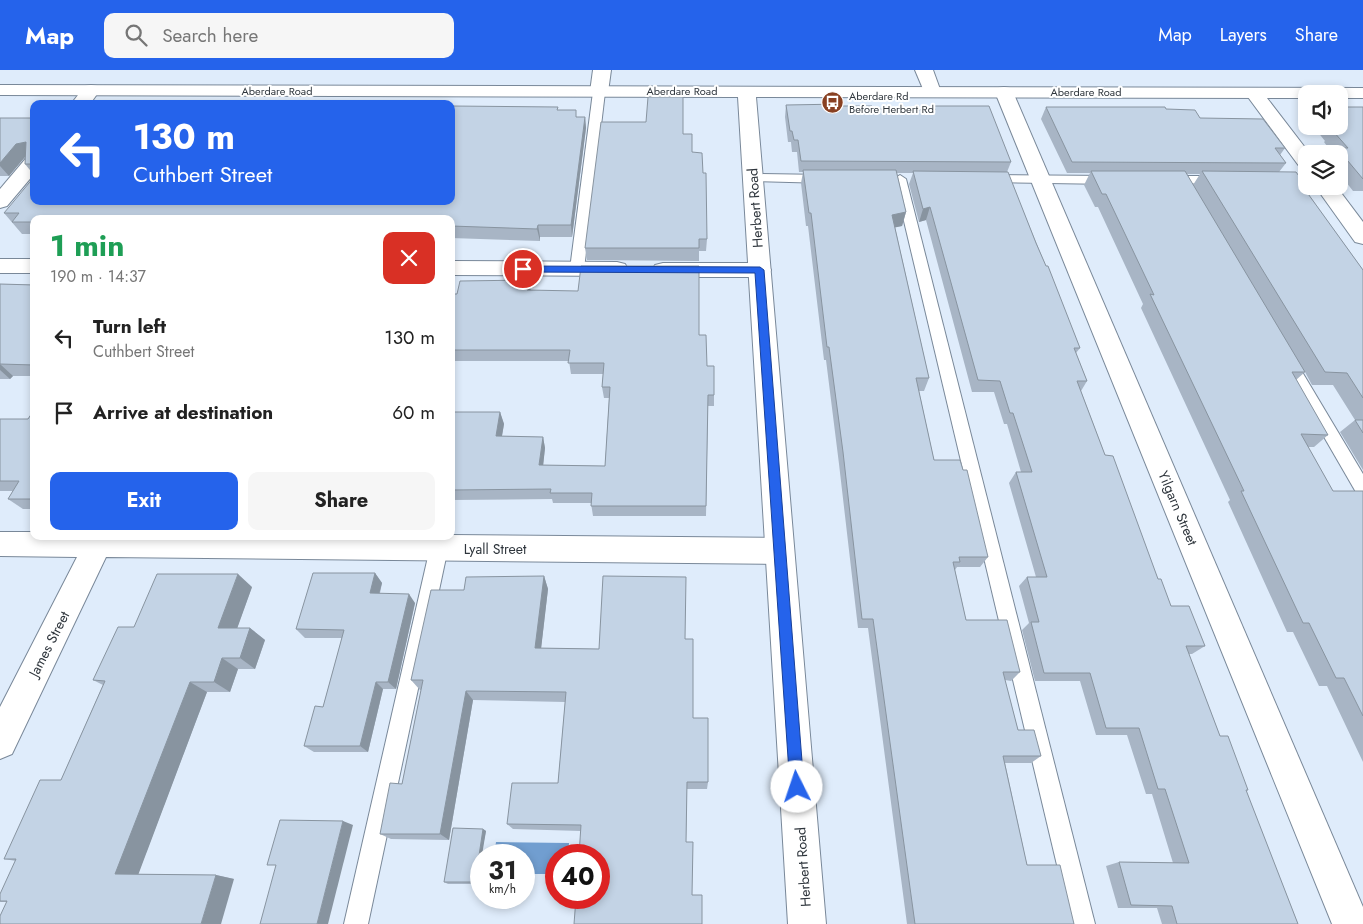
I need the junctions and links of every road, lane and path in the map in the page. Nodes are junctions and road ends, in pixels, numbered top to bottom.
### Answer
1 (602, 70) edge
2 (924, 70) edge
3 (1252, 74) dead end
4 (0, 90) edge
5 (747, 91) junction
6 (599, 92) junction
7 (932, 92) junction
8 (1004, 92) junction
9 (1260, 93) junction
10 (1363, 93) edge
11 (86, 97) edge
12 (1298, 150) edge
13 (30, 166) edge
14 (753, 178) junction
15 (842, 179) edge
16 (900, 179) edge
17 (975, 179) edge
18 (1040, 179) junction
19 (1125, 180) edge
20 (1153, 180) edge
21 (1182, 180) junction
22 (1230, 180) edge
23 (1332, 195) edge
24 (1192, 197) edge
25 (2, 198) edge
26 (1363, 237) edge
27 (0, 266) edge
28 (30, 266) edge
29 (455, 268) edge
30 (577, 269) junction
31 (760, 270) junction
32 (1277, 343) edge
33 (1363, 489) edge
34 (0, 544) edge
35 (98, 545) junction
36 (439, 548) junction
37 (780, 551) junction
38 (0, 742) edge
39 (356, 924) edge
40 (807, 924) edge
41 (1083, 924) edge
42 (1352, 924) edge

1 - 6 street
2 - 7 street
3 - 9 street
4 - 11 street, Aberdare Road
5 - 6 street, Aberdare Road
5 - 7 street, Aberdare Road
5 - 14 street, Herbert Road
6 - 11 street, Aberdare Road
6 - 30 lane
7 - 8 street, Aberdare Road
8 - 9 street, Aberdare Road
8 - 18 street, Yilgarn Street
9 - 10 street, Aberdare Road
9 - 12 street
13 - 25 street
14 - 15 lane
14 - 31 street, Herbert Road
16 - 41 lane
17 - 18 lane
18 - 19 lane
18 - 42 street, Yilgarn Street
20 - 21 lane
21 - 22 lane
21 - 24 lane
23 - 26 street
27 - 28 street
29 - 30 street
30 - 31 street
31 - 37 street, Herbert Road
32 - 33 lane
34 - 35 street, Lyall Street
35 - 36 street, Lyall Street
35 - 38 street, James Street
36 - 37 street, Lyall Street
36 - 39 lane
37 - 40 street, Herbert Road

